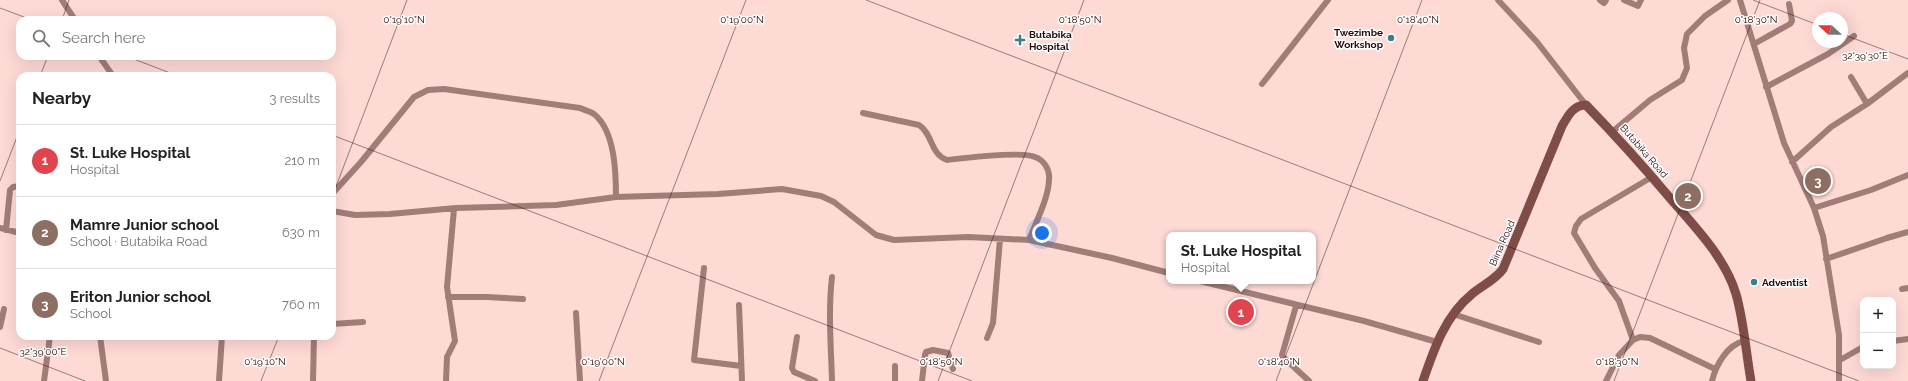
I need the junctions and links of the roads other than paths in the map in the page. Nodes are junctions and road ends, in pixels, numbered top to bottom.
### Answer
1 (62, 0) edge
2 (1328, 0) edge
3 (1498, 0) edge
4 (1600, 0) edge
5 (1606, 0) edge
6 (1624, 0) edge
7 (1641, 0) edge
8 (1728, 0) edge
9 (1740, 0) edge
10 (1789, 4) dead end
11 (72, 16) edge
12 (1854, 36) dead end
13 (1754, 44) junction
14 (102, 60) edge
15 (110, 72) edge
16 (1908, 73) edge
17 (1851, 77) dead end
18 (1262, 84) dead end
19 (1766, 87) junction
20 (1867, 104) junction
21 (1586, 105) junction
22 (863, 113) dead end
23 (1612, 132) junction
24 (1792, 162) junction
25 (1908, 175) edge
26 (1652, 177) junction
27 (16, 186) edge
28 (336, 190) edge
29 (616, 197) junction
30 (1814, 208) junction
31 (454, 209) junction
32 (336, 212) edge
33 (3, 229) edge
34 (16, 232) edge
35 (1908, 232) edge
36 (1000, 239) junction
37 (1029, 240) junction
38 (1826, 259) junction
39 (704, 268) dead end
40 (1166, 272) edge
41 (832, 277) dead end
42 (1212, 284) edge
43 (448, 297) junction
44 (523, 299) dead end
45 (738, 305) dead end
46 (1296, 306) junction
47 (4, 309) dead end
48 (576, 313) dead end
49 (1453, 314) junction
50 (362, 322) dead end
51 (336, 324) edge
52 (0, 327) edge
53 (797, 337) dead end
54 (988, 338) dead end
55 (1908, 339) edge
56 (49, 340) edge
57 (101, 340) edge
58 (222, 340) edge
59 (314, 340) edge
60 (1633, 340) junction
61 (1744, 341) junction
62 (1896, 341) edge
63 (1437, 342) junction
64 (1539, 342) dead end
65 (1860, 349) edge
66 (1840, 360) junction
67 (741, 366) junction
68 (896, 366) dead end
69 (953, 369) dead end
70 (1715, 369) junction
71 (1303, 377) junction
72 (44, 381) edge
73 (106, 381) edge
74 (219, 381) edge
75 (313, 381) edge
76 (446, 381) edge
77 (580, 381) edge
78 (742, 381) edge
79 (815, 381) edge
80 (832, 381) edge
81 (895, 381) edge
82 (922, 381) edge
83 (1297, 381) edge
84 (1309, 381) edge
85 (1423, 381) edge
86 (1606, 381) edge
87 (1712, 381) edge
88 (1751, 381) edge
89 (1839, 381) edge

1 - 11 street
2 - 18 street
3 - 21 street, Butabika Road
4 - 5 street
6 - 7 street
8 - 23 street
9 - 13 street
10 - 13 street
12 - 19 street
13 - 19 street
14 - 15 street
16 - 20 street
17 - 20 street
19 - 24 street
20 - 24 street
21 - 23 main road, Butabika Road
21 - 49 main road, Biina Road
22 - 37 street
23 - 26 main road, Butabika Road
24 - 30 street
25 - 30 street
26 - 60 street
26 - 61 main road, Butabika Road
27 - 33 street
28 - 29 street
29 - 31 street
29 - 36 street
30 - 38 street
31 - 32 street
31 - 43 street
33 - 34 street
35 - 38 street
36 - 37 street
36 - 54 street
37 - 40 street
38 - 66 street
39 - 67 street
41 - 80 street
42 - 46 street
43 - 44 street
43 - 76 street
45 - 67 street
46 - 63 street
46 - 71 street
47 - 52 street
48 - 77 street
49 - 63 main road, Biina Road
49 - 64 street
50 - 51 street
53 - 79 street
55 - 62 street
56 - 72 street
57 - 73 street
58 - 74 street
59 - 75 street
60 - 70 street
60 - 86 street
61 - 70 street
61 - 88 main road, Butabika Road
63 - 85 main road, Biina Road
65 - 66 street
66 - 89 street
67 - 78 street
68 - 81 street
69 - 82 street
70 - 87 street
71 - 83 street
71 - 84 street

